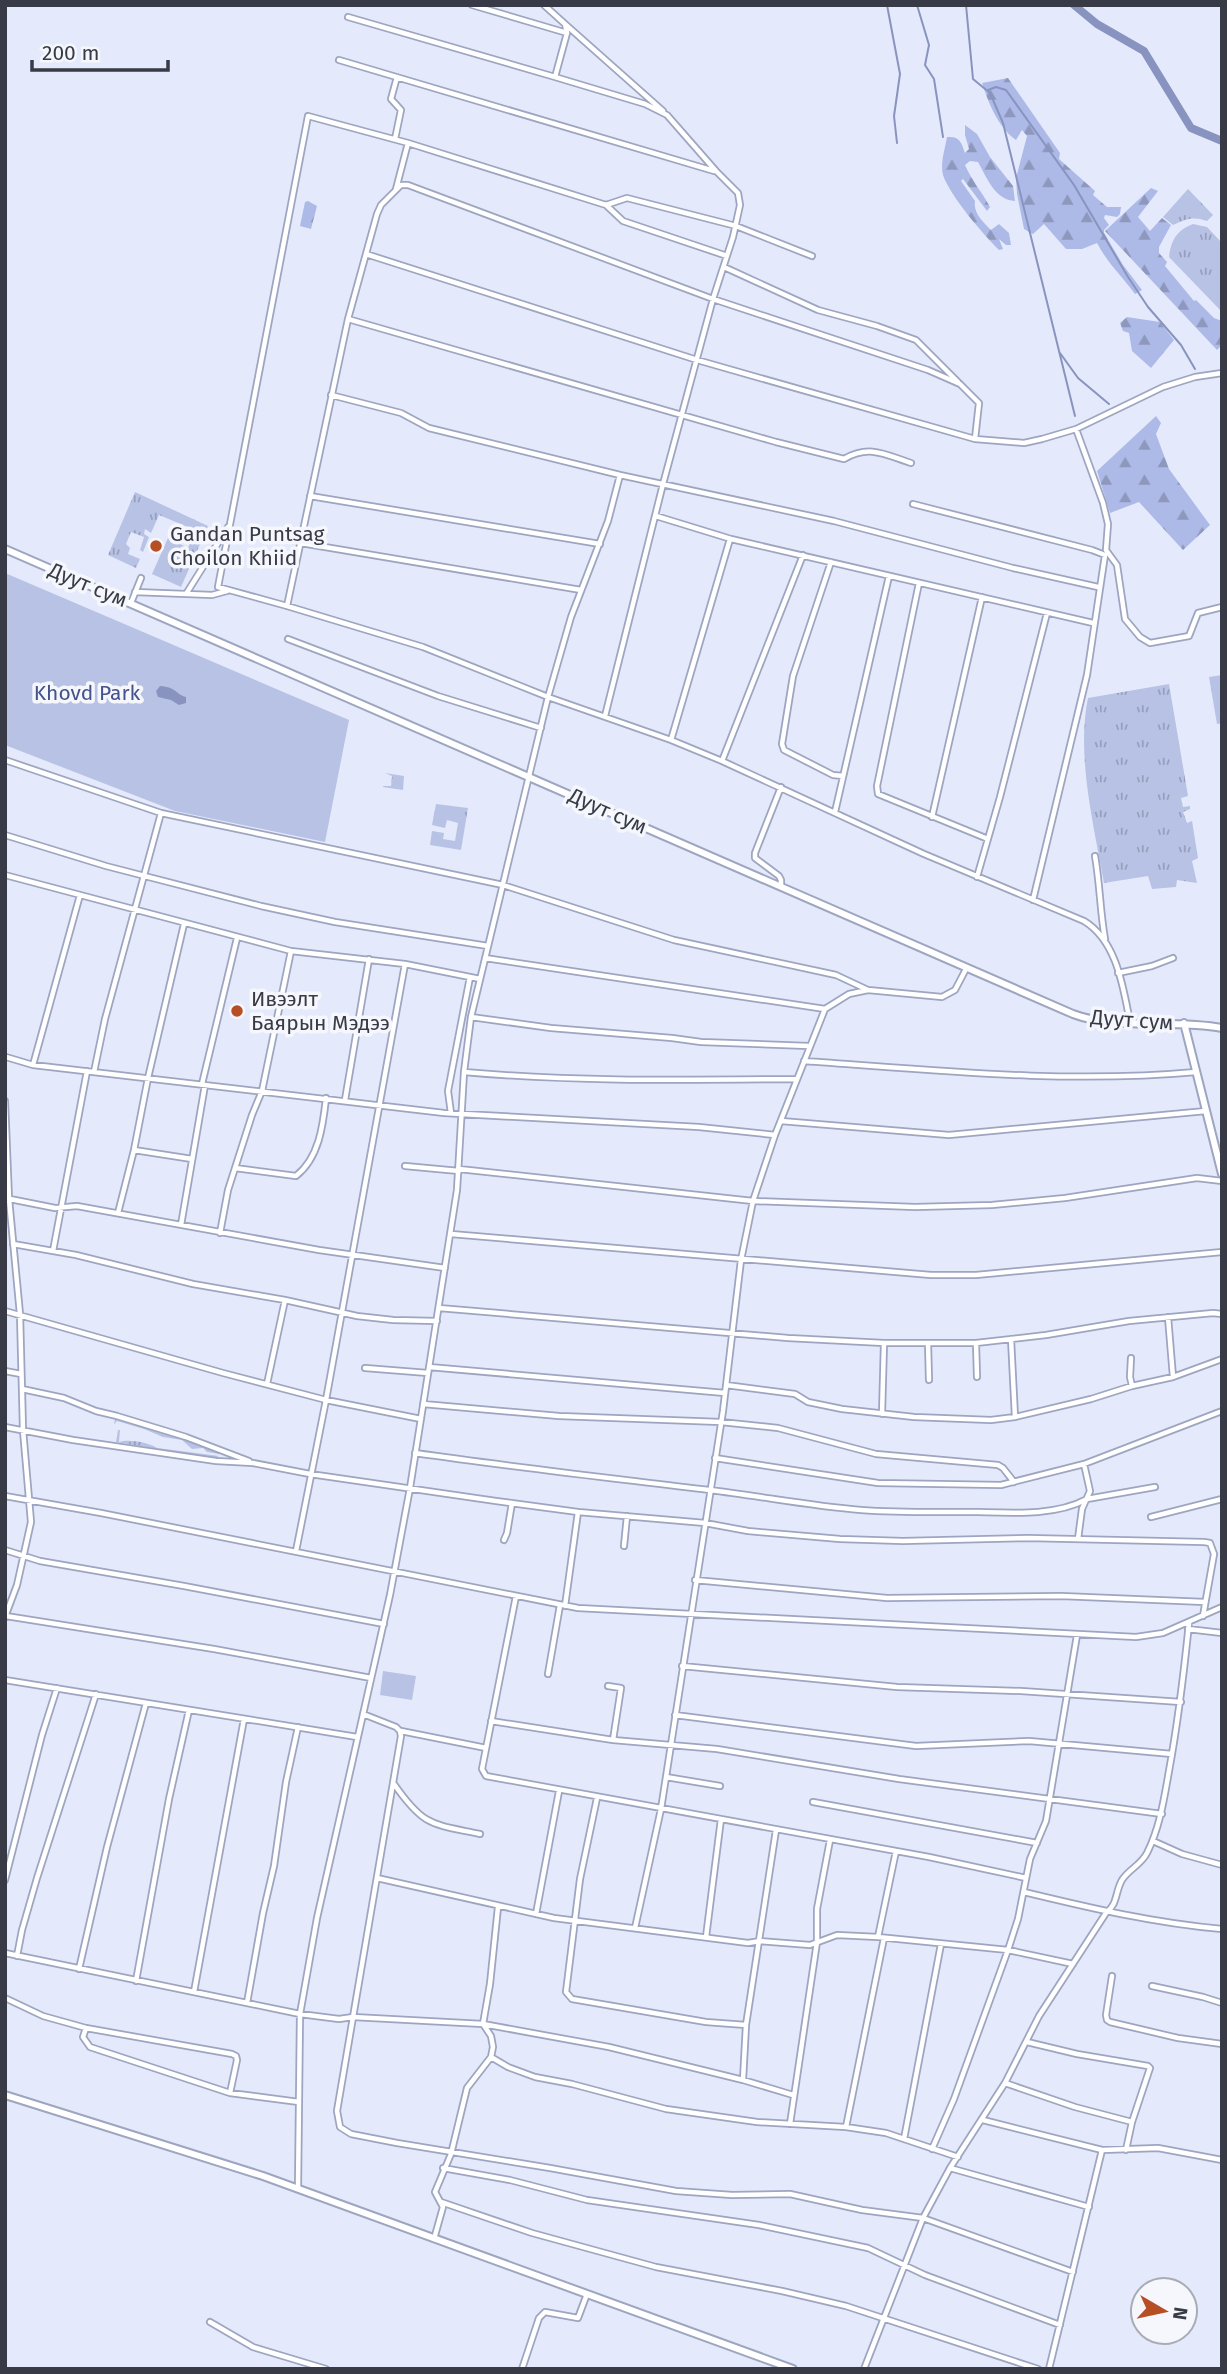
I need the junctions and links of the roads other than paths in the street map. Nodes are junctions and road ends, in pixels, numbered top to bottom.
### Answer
1 (472, 5) edge
2 (544, 5) edge
3 (348, 17) dead end
4 (565, 24) junction
5 (568, 33) junction
6 (339, 60) dead end
7 (397, 77) junction
8 (555, 77) junction
9 (667, 115) junction
10 (395, 139) junction
11 (408, 143) junction
12 (716, 172) junction
13 (396, 190) junction
14 (606, 205) junction
15 (736, 226) junction
16 (366, 254) junction
17 (727, 256) junction
18 (812, 256) dead end
19 (724, 267) junction
20 (713, 299) junction
21 (348, 319) junction
22 (697, 360) junction
23 (1222, 373) edge
24 (960, 384) junction
25 (331, 395) junction
26 (682, 414) junction
27 (1076, 429) junction
28 (975, 439) junction
29 (911, 463) dead end
30 (620, 475) junction
31 (663, 484) junction
32 (310, 496) junction
33 (913, 504) dead end
34 (656, 516) junction
35 (230, 523) junction
36 (731, 539) junction
37 (301, 543) junction
38 (600, 544) junction
39 (5, 549) edge
40 (1106, 552) junction
41 (803, 555) junction
42 (831, 562) junction
43 (889, 576) junction
44 (141, 578) dead end
45 (919, 583) junction
46 (1098, 587) junction
47 (228, 590) junction
48 (581, 590) junction
49 (135, 592) junction
50 (186, 594) junction
51 (982, 597) junction
52 (131, 603) junction
53 (287, 606) junction
54 (1222, 607) edge
55 (1047, 613) junction
56 (1093, 623) junction
57 (288, 639) dead end
58 (548, 697) junction
59 (605, 716) junction
60 (541, 729) junction
61 (671, 740) junction
62 (5, 760) edge
63 (722, 761) junction
64 (529, 776) junction
65 (843, 776) junction
66 (781, 786) junction
67 (835, 812) junction
68 (161, 813) junction
69 (932, 817) junction
70 (5, 835) edge
71 (988, 839) junction
72 (1095, 856) dead end
73 (5, 875) edge
74 (144, 875) junction
75 (977, 877) junction
76 (503, 885) junction
77 (781, 887) junction
78 (80, 895) junction
79 (1033, 900) junction
80 (134, 911) junction
81 (184, 924) junction
82 (237, 938) junction
83 (1105, 941) junction
84 (488, 946) junction
85 (291, 951) junction
86 (485, 958) junction
87 (1173, 958) dead end
88 (369, 959) junction
89 (405, 964) junction
90 (966, 969) junction
91 (1118, 973) junction
92 (470, 977) junction
93 (480, 978) junction
94 (868, 990) junction
95 (825, 1009) junction
96 (471, 1017) junction
97 (1130, 1022) junction
98 (1184, 1023) junction
99 (1222, 1028) edge
100 (809, 1046) junction
101 (6, 1057) edge
102 (804, 1061) junction
103 (33, 1065) junction
104 (87, 1071) junction
105 (94, 1072) junction
106 (464, 1072) junction
107 (1196, 1072) junction
108 (148, 1078) junction
109 (797, 1079) junction
110 (203, 1084) junction
111 (261, 1091) junction
112 (326, 1098) junction
113 (345, 1100) junction
114 (5, 1101) edge
115 (379, 1105) junction
116 (1206, 1111) junction
117 (451, 1113) junction
118 (462, 1114) junction
119 (780, 1121) junction
120 (775, 1135) junction
121 (134, 1150) junction
122 (192, 1159) junction
123 (405, 1166) dead end
124 (235, 1168) junction
125 (459, 1170) junction
126 (1222, 1174) edge
127 (1222, 1181) edge
128 (7, 1199) edge
129 (753, 1200) junction
130 (61, 1207) junction
131 (117, 1213) junction
132 (181, 1225) junction
133 (8, 1230) edge
134 (220, 1233) junction
135 (451, 1234) junction
136 (13, 1244) junction
137 (53, 1251) junction
138 (1222, 1252) edge
139 (351, 1255) junction
140 (741, 1260) junction
141 (445, 1268) junction
142 (285, 1300) junction
143 (439, 1308) junction
144 (5, 1311) edge
145 (341, 1312) junction
146 (20, 1314) junction
147 (1222, 1314) edge
148 (1168, 1317) junction
149 (437, 1321) junction
150 (734, 1333) junction
151 (1011, 1339) junction
152 (884, 1343) junction
153 (928, 1343) junction
154 (976, 1343) junction
155 (1131, 1358) dead end
156 (1222, 1359) edge
157 (365, 1368) dead end
158 (429, 1370) junction
159 (5, 1371) edge
160 (21, 1374) junction
161 (977, 1377) dead end
162 (1173, 1377) junction
163 (929, 1380) dead end
164 (267, 1384) junction
165 (726, 1385) junction
166 (1132, 1386) junction
167 (22, 1389) junction
168 (725, 1393) junction
169 (327, 1400) junction
170 (423, 1404) junction
171 (1222, 1411) edge
172 (882, 1414) junction
173 (1015, 1417) junction
174 (421, 1419) junction
175 (721, 1422) junction
176 (5, 1427) edge
177 (23, 1430) junction
178 (415, 1452) junction
179 (715, 1458) junction
180 (253, 1463) junction
181 (1084, 1464) junction
182 (310, 1474) junction
183 (1014, 1482) junction
184 (1155, 1487) dead end
185 (410, 1488) junction
186 (710, 1490) junction
187 (5, 1496) edge
188 (1087, 1499) junction
189 (1222, 1499) edge
190 (30, 1501) junction
191 (512, 1503) junction
192 (578, 1513) junction
193 (627, 1516) junction
194 (1151, 1517) dead end
195 (705, 1523) junction
196 (504, 1539) dead end
197 (1078, 1539) junction
198 (624, 1546) dead end
199 (5, 1550) edge
200 (296, 1551) junction
201 (24, 1556) junction
202 (395, 1571) junction
203 (695, 1580) junction
204 (516, 1596) junction
205 (1205, 1602) junction
206 (562, 1605) junction
207 (1222, 1607) edge
208 (690, 1614) junction
209 (5, 1616) edge
210 (1203, 1616) junction
211 (1189, 1622) junction
212 (384, 1624) junction
213 (1188, 1629) junction
214 (1222, 1633) edge
215 (1077, 1635) junction
216 (682, 1666) junction
217 (548, 1674) dead end
218 (371, 1678) junction
219 (5, 1680) edge
220 (608, 1686) dead end
221 (57, 1688) junction
222 (1066, 1693) junction
223 (96, 1694) junction
224 (1181, 1702) junction
225 (146, 1703) junction
226 (189, 1710) junction
227 (363, 1714) junction
228 (675, 1715) junction
229 (244, 1719) junction
230 (491, 1721) junction
231 (298, 1727) junction
232 (400, 1731) junction
233 (357, 1737) junction
234 (614, 1740) junction
235 (1058, 1744) junction
236 (671, 1745) junction
237 (486, 1748) junction
238 (1172, 1754) junction
239 (666, 1777) junction
240 (394, 1784) junction
241 (720, 1786) dead end
242 (559, 1791) junction
243 (1050, 1797) junction
244 (597, 1798) junction
245 (813, 1802) dead end
246 (661, 1809) junction
247 (1162, 1814) junction
248 (721, 1819) junction
249 (776, 1830) junction
250 (480, 1835) dead end
251 (830, 1840) junction
252 (1153, 1841) junction
253 (1037, 1843) junction
254 (896, 1851) junction
255 (1222, 1865) edge
256 (377, 1878) junction
257 (1026, 1878) junction
258 (5, 1880) edge
259 (1024, 1892) junction
260 (498, 1907) junction
261 (1106, 1913) junction
262 (536, 1914) junction
263 (574, 1921) junction
264 (635, 1928) junction
265 (1222, 1929) edge
266 (706, 1937) junction
267 (881, 1937) junction
268 (760, 1941) junction
269 (817, 1942) junction
270 (941, 1944) junction
271 (1008, 1950) junction
272 (5, 1954) edge
273 (17, 1956) junction
274 (1073, 1964) junction
275 (79, 1969) junction
276 (1112, 1976) dead end
277 (136, 1981) junction
278 (1152, 1986) dead end
279 (194, 1992) junction
280 (5, 1998) edge
281 (247, 2003) junction
282 (1222, 2003) edge
283 (300, 2014) junction
284 (353, 2017) junction
285 (483, 2024) junction
286 (746, 2025) junction
287 (86, 2028) junction
288 (1027, 2042) junction
289 (1222, 2044) edge
290 (491, 2057) junction
291 (743, 2080) junction
292 (1005, 2083) junction
293 (230, 2093) junction
294 (5, 2095) edge
295 (793, 2095) junction
296 (299, 2102) junction
297 (983, 2120) junction
298 (1132, 2122) junction
299 (790, 2124) junction
300 (846, 2127) junction
301 (904, 2139) junction
302 (932, 2149) junction
303 (1102, 2150) junction
304 (1126, 2150) junction
305 (451, 2154) junction
306 (958, 2157) junction
307 (1222, 2160) edge
308 (443, 2168) junction
309 (950, 2168) junction
310 (298, 2189) junction
311 (441, 2202) junction
312 (1089, 2207) junction
313 (923, 2218) junction
314 (434, 2239) junction
315 (903, 2266) junction
316 (1073, 2272) junction
317 (587, 2294) junction
318 (883, 2318) junction
319 (210, 2322) dead end
320 (1060, 2325) junction
321 (327, 2369) edge
322 (522, 2369) edge
323 (793, 2369) edge
324 (864, 2369) edge
325 (1038, 2369) edge
326 (1049, 2369) edge

1 - 5 street
2 - 4 street
3 - 8 street
4 - 5 street
4 - 9 street
5 - 8 street
6 - 7 street
7 - 10 street
7 - 12 street
8 - 9 street
9 - 12 street
10 - 11 street
10 - 35 street
11 - 13 street
11 - 14 street
12 - 15 street
13 - 16 street
13 - 20 street
14 - 15 street
14 - 17 street
15 - 17 street
15 - 18 street
16 - 21 street
16 - 22 street
17 - 19 street
19 - 20 street
19 - 24 street
20 - 22 street
20 - 24 street
21 - 25 street
21 - 26 street
22 - 26 street
22 - 28 street
23 - 27 street
24 - 28 street
25 - 30 street
25 - 32 street
26 - 29 street
26 - 31 street
27 - 28 street
27 - 40 street
30 - 31 street
30 - 38 street
31 - 34 street
31 - 46 street
32 - 37 street
32 - 38 street
33 - 40 street
34 - 36 street
34 - 59 street
35 - 47 street
35 - 50 street
36 - 41 street
36 - 61 street
37 - 48 street
37 - 53 street
38 - 48 street
39 - 52 main road, Дуут сум
40 - 46 street
40 - 54 street
41 - 42 street
41 - 63 street
42 - 43 street
42 - 65 street
43 - 45 street
43 - 65 street
44 - 49 street
45 - 51 street
45 - 69 street
46 - 56 street
47 - 50 street
47 - 53 street
48 - 58 street
49 - 50 street
49 - 52 street
51 - 55 street
51 - 69 street
52 - 64 main road, Дуут сум
53 - 58 street
55 - 56 street
55 - 71 street
56 - 79 street
57 - 60 street
58 - 59 street
58 - 60 street
59 - 61 street
60 - 64 street
61 - 63 street
62 - 68 street
63 - 66 street
64 - 76 street
64 - 77 main road, Дуут сум
65 - 67 street
66 - 67 street
66 - 77 street
67 - 75 street
68 - 74 street
68 - 76 street
69 - 71 street
70 - 74 street
71 - 75 street
72 - 83 street
73 - 78 street
74 - 80 street
74 - 84 street
75 - 79 street
76 - 84 street
76 - 94 street
77 - 90 main road, Дуут сум
78 - 80 street
78 - 103 street
79 - 83 street
80 - 81 street
80 - 105 street
81 - 82 street
81 - 108 street
82 - 85 street
82 - 110 street
83 - 91 street
84 - 86 street
85 - 88 street
85 - 111 street
86 - 93 street
86 - 95 street
87 - 91 street
88 - 89 street
88 - 113 street
89 - 92 street
89 - 115 street
90 - 94 street
90 - 97 main road, Дуут сум
91 - 97 street
92 - 93 street
92 - 117 street
93 - 96 street
94 - 95 street
95 - 100 street
96 - 100 street
96 - 106 street
97 - 98 main road, Дуут сум
98 - 99 main road, Дуут сум
98 - 107 main road
100 - 102 street
101 - 103 street
102 - 107 street
102 - 109 street
103 - 104 street
104 - 105 street
104 - 130 street
105 - 108 street
106 - 109 street
106 - 118 street
107 - 116 main road
108 - 110 street
108 - 121 street
109 - 119 street
110 - 111 street
110 - 122 street
111 - 112 street
111 - 124 street
112 - 113 street
112 - 124 street
113 - 115 street
114 - 128 street
115 - 117 street
115 - 139 street
116 - 119 street
116 - 126 main road
117 - 118 street
118 - 120 street
118 - 125 street
119 - 120 street
120 - 129 street
121 - 122 street
121 - 131 street
122 - 132 street
123 - 125 street
124 - 134 street
125 - 129 street
125 - 135 street
127 - 129 street
128 - 130 street
128 - 133 street
129 - 140 street
130 - 131 street
130 - 137 street
131 - 132 street
132 - 134 street
133 - 136 street
134 - 139 street
135 - 140 street
135 - 141 street
136 - 137 street
136 - 146 street
137 - 142 street
138 - 140 street
139 - 141 street
139 - 145 street
140 - 150 street
141 - 143 street
142 - 145 street
142 - 164 street
143 - 149 street
143 - 150 street
144 - 146 street
145 - 149 street
145 - 169 street
146 - 160 street
146 - 164 street
147 - 148 street
148 - 151 street
148 - 162 street
149 - 158 street
150 - 152 street
150 - 165 street
151 - 154 street
151 - 173 street
152 - 153 street
152 - 172 street
153 - 154 street
153 - 163 street
154 - 161 street
155 - 166 street
156 - 162 street
157 - 158 street
158 - 168 street
158 - 170 street
159 - 160 street
160 - 167 street
162 - 166 street
164 - 169 street
165 - 168 street
165 - 172 street
166 - 173 street
167 - 177 street
167 - 180 street
168 - 175 street
169 - 174 street
169 - 182 street
170 - 174 street
170 - 175 street
171 - 181 street
172 - 173 street
174 - 178 street
175 - 179 street
175 - 183 street
176 - 177 street
177 - 180 street
177 - 190 street
178 - 185 street
178 - 186 street
179 - 183 street
179 - 186 street
180 - 182 street
181 - 183 street
181 - 188 street
182 - 185 street
182 - 200 street
184 - 188 street
185 - 191 street
185 - 202 street
186 - 188 street
186 - 195 street
187 - 190 street
188 - 197 street
189 - 194 street
190 - 200 street
190 - 201 street
191 - 192 street
191 - 196 street
192 - 193 street
192 - 206 street
193 - 195 street
193 - 198 street
195 - 197 street
195 - 203 street
197 - 205 street
199 - 201 street
200 - 202 street
201 - 209 street
201 - 212 street
202 - 204 street
202 - 212 street
203 - 205 street
203 - 208 street
204 - 206 street
204 - 230 street
205 - 210 street
206 - 208 street
206 - 217 street
207 - 210 street
208 - 215 street
208 - 216 street
209 - 218 street
210 - 211 street
211 - 213 street
211 - 215 street
212 - 218 street
213 - 214 street
213 - 224 street
215 - 222 street
216 - 222 street
216 - 228 street
218 - 227 street
219 - 221 street
220 - 234 street
221 - 223 street
221 - 258 street
222 - 224 street
222 - 235 street
223 - 225 street
223 - 273 street
224 - 238 street
225 - 226 street
225 - 275 street
226 - 229 street
226 - 277 street
227 - 232 street
227 - 233 street
228 - 235 street
228 - 236 street
229 - 231 street
229 - 279 street
230 - 234 street
230 - 237 street
231 - 233 street
231 - 281 street
232 - 237 street
232 - 240 street
233 - 283 street
234 - 236 street
235 - 238 street
235 - 243 street
236 - 239 street
236 - 243 street
237 - 242 street
238 - 247 street
239 - 241 street
239 - 246 street
240 - 250 street
240 - 256 street
242 - 244 street
242 - 262 street
243 - 247 street
243 - 253 street
244 - 246 street
244 - 263 street
245 - 253 street
246 - 248 street
246 - 264 street
247 - 252 street
248 - 249 street
248 - 266 street
249 - 251 street
249 - 268 street
251 - 254 street
251 - 269 street
252 - 255 street
252 - 261 street
253 - 257 street
254 - 257 street
254 - 267 street
256 - 260 street
256 - 284 street
257 - 259 street
259 - 261 street
259 - 271 street
260 - 262 street
260 - 285 street
261 - 265 street
261 - 274 street
262 - 263 street
263 - 264 street
263 - 286 street
264 - 266 street
266 - 268 street
267 - 269 street
267 - 270 street
267 - 300 street
268 - 269 street
268 - 286 street
269 - 295 street
270 - 271 street
270 - 301 street
271 - 274 street
271 - 302 street
272 - 273 street
273 - 275 street
274 - 288 street
275 - 277 street
276 - 289 street
277 - 279 street
278 - 282 street
279 - 281 street
280 - 287 street
281 - 283 street
283 - 284 street
283 - 296 street
284 - 285 street
284 - 305 street
285 - 290 street
285 - 291 street
286 - 291 street
287 - 293 street
287 - 293 street
288 - 292 street
288 - 298 street
290 - 299 street
290 - 305 street
291 - 295 street
292 - 297 street
292 - 298 street
293 - 296 street
294 - 310 main road
295 - 299 street
296 - 310 street
297 - 303 street
297 - 306 street
298 - 304 street
299 - 300 street
300 - 301 street
301 - 302 street
302 - 306 street
303 - 304 street
303 - 312 street
304 - 307 street
305 - 308 street
305 - 313 street
306 - 309 street
308 - 311 street
308 - 315 street
309 - 312 street
309 - 313 street
310 - 314 main road
311 - 314 street
311 - 318 street
312 - 316 street
313 - 315 street
313 - 316 street
314 - 317 main road
315 - 318 street
315 - 320 street
316 - 320 street
317 - 322 street
317 - 323 main road
318 - 324 street
318 - 325 street
319 - 321 street
320 - 326 street

